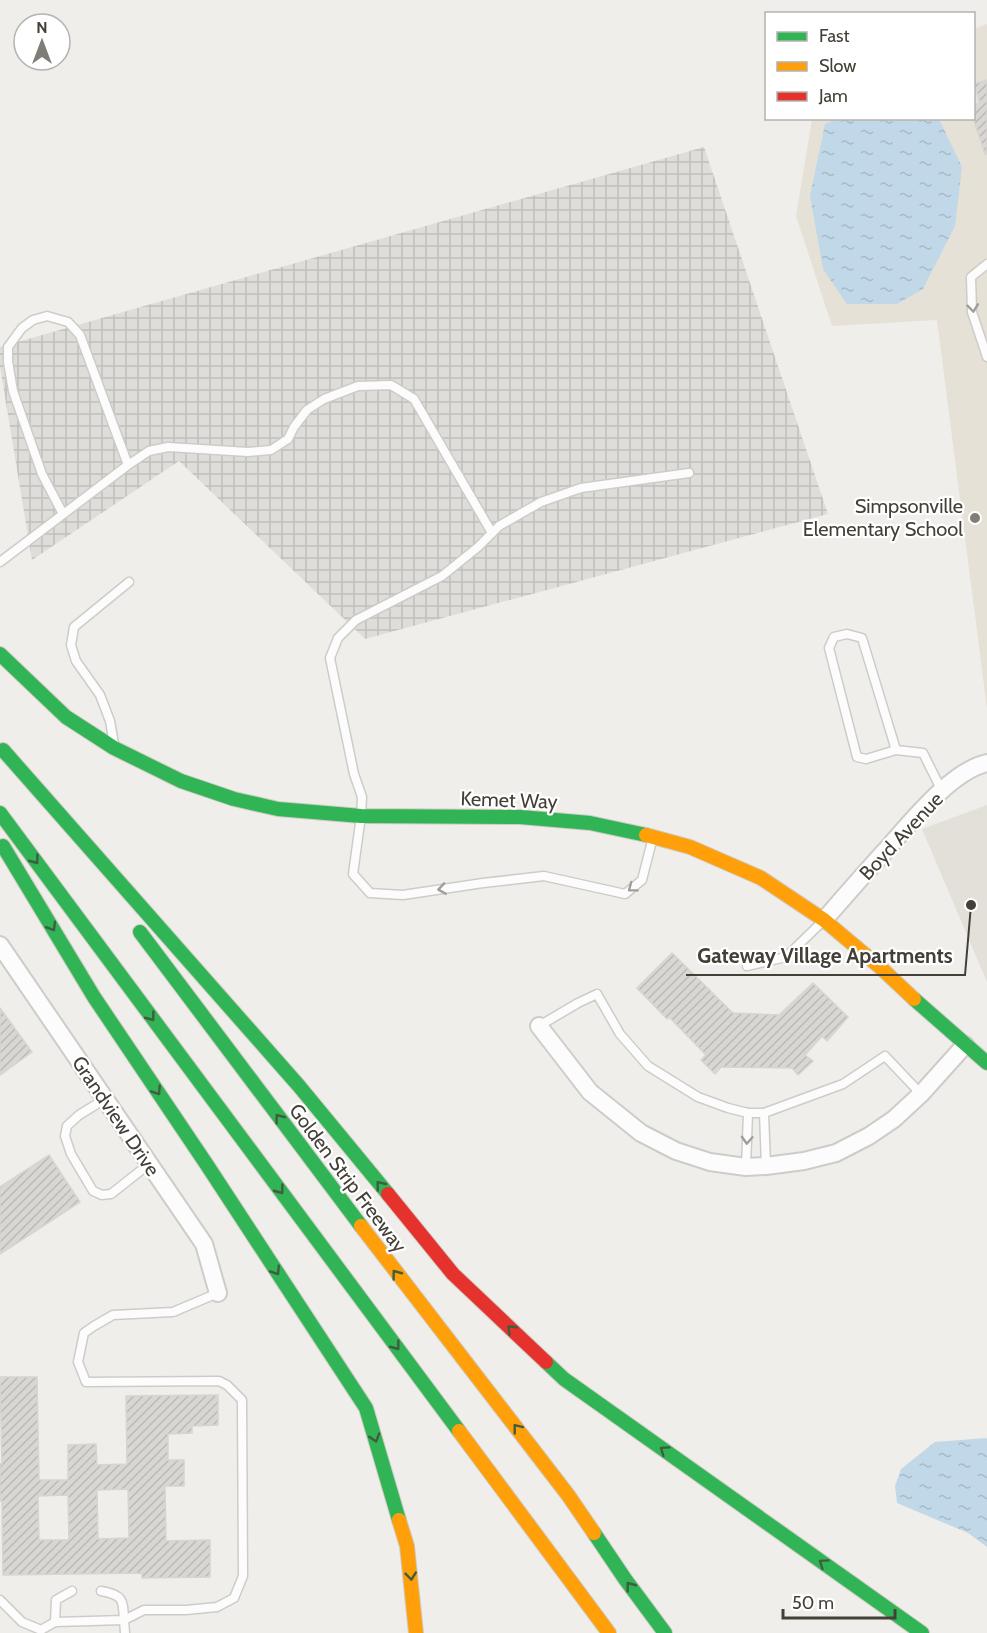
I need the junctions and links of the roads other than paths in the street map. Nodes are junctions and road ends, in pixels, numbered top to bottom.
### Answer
1 (987, 264) edge
2 (987, 357) edge
3 (128, 465) junction
4 (689, 473) dead end
5 (63, 514) junction
6 (492, 533) junction
7 (0, 562) edge
8 (129, 582) dead end
9 (0, 654) edge
10 (2, 748) edge
11 (114, 748) junction
12 (896, 750) junction
13 (987, 763) edge
14 (942, 791) junction
15 (0, 813) edge
16 (361, 816) junction
17 (653, 836) junction
18 (0, 841) edge
19 (103, 883) dead end
20 (824, 920) junction
21 (131, 921) dead end
22 (0, 945) edge
23 (747, 966) dead end
24 (539, 1026) joint
25 (965, 1045) junction
26 (987, 1063) edge
27 (921, 1094) junction
28 (105, 1099) junction
29 (748, 1113) junction
30 (764, 1113) junction
31 (149, 1164) junction
32 (766, 1166) junction
33 (746, 1167) junction
34 (218, 1293) joint
35 (72, 1591) dead end
36 (101, 1591) dead end
37 (0, 1600) edge
38 (124, 1620) junction
39 (55, 1622) junction
40 (125, 1633) edge
41 (416, 1633) edge
42 (609, 1633) edge
43 (665, 1633) edge
44 (922, 1633) edge

1 -> 2 lane
3 - 5 lane
3 - 5 lane
3 - 6 lane
4 - 6 lane
5 - 7 lane
6 - 16 lane
8 - 11 lane
9 - 11 main road, Kemet Way
10 - 19 main road
44 -> 10 main road
11 - 16 main road, Kemet Way
12 - 12 lane
12 - 14 lane
13 - 14 street, Boyd Avenue
14 - 20 street, Boyd Avenue
15 -> 42 main road
16 - 17 main road, Kemet Way
17 -> 16 lane
17 - 20 main road, Kemet Way
18 -> 41 main road
20 - 23 lane
20 - 25 main road, Kemet Way
43 -> 21 main road, Golden Strip Freeway
22 - 28 street, Grandview Drive
24 - 29 lane
24 - 33 street
25 - 26 main road, Kemet Way
25 - 27 street
27 - 30 lane
27 - 32 street
28 - 31 street, Grandview Drive
28 - 31 lane
29 - 30 lane
29 -> 33 lane
30 - 32 lane
31 - 34 street, Grandview Drive
32 - 33 street
34 - 38 lane
35 - 39 lane
36 - 38 lane
37 - 39 lane
38 - 39 lane
38 - 40 lane

